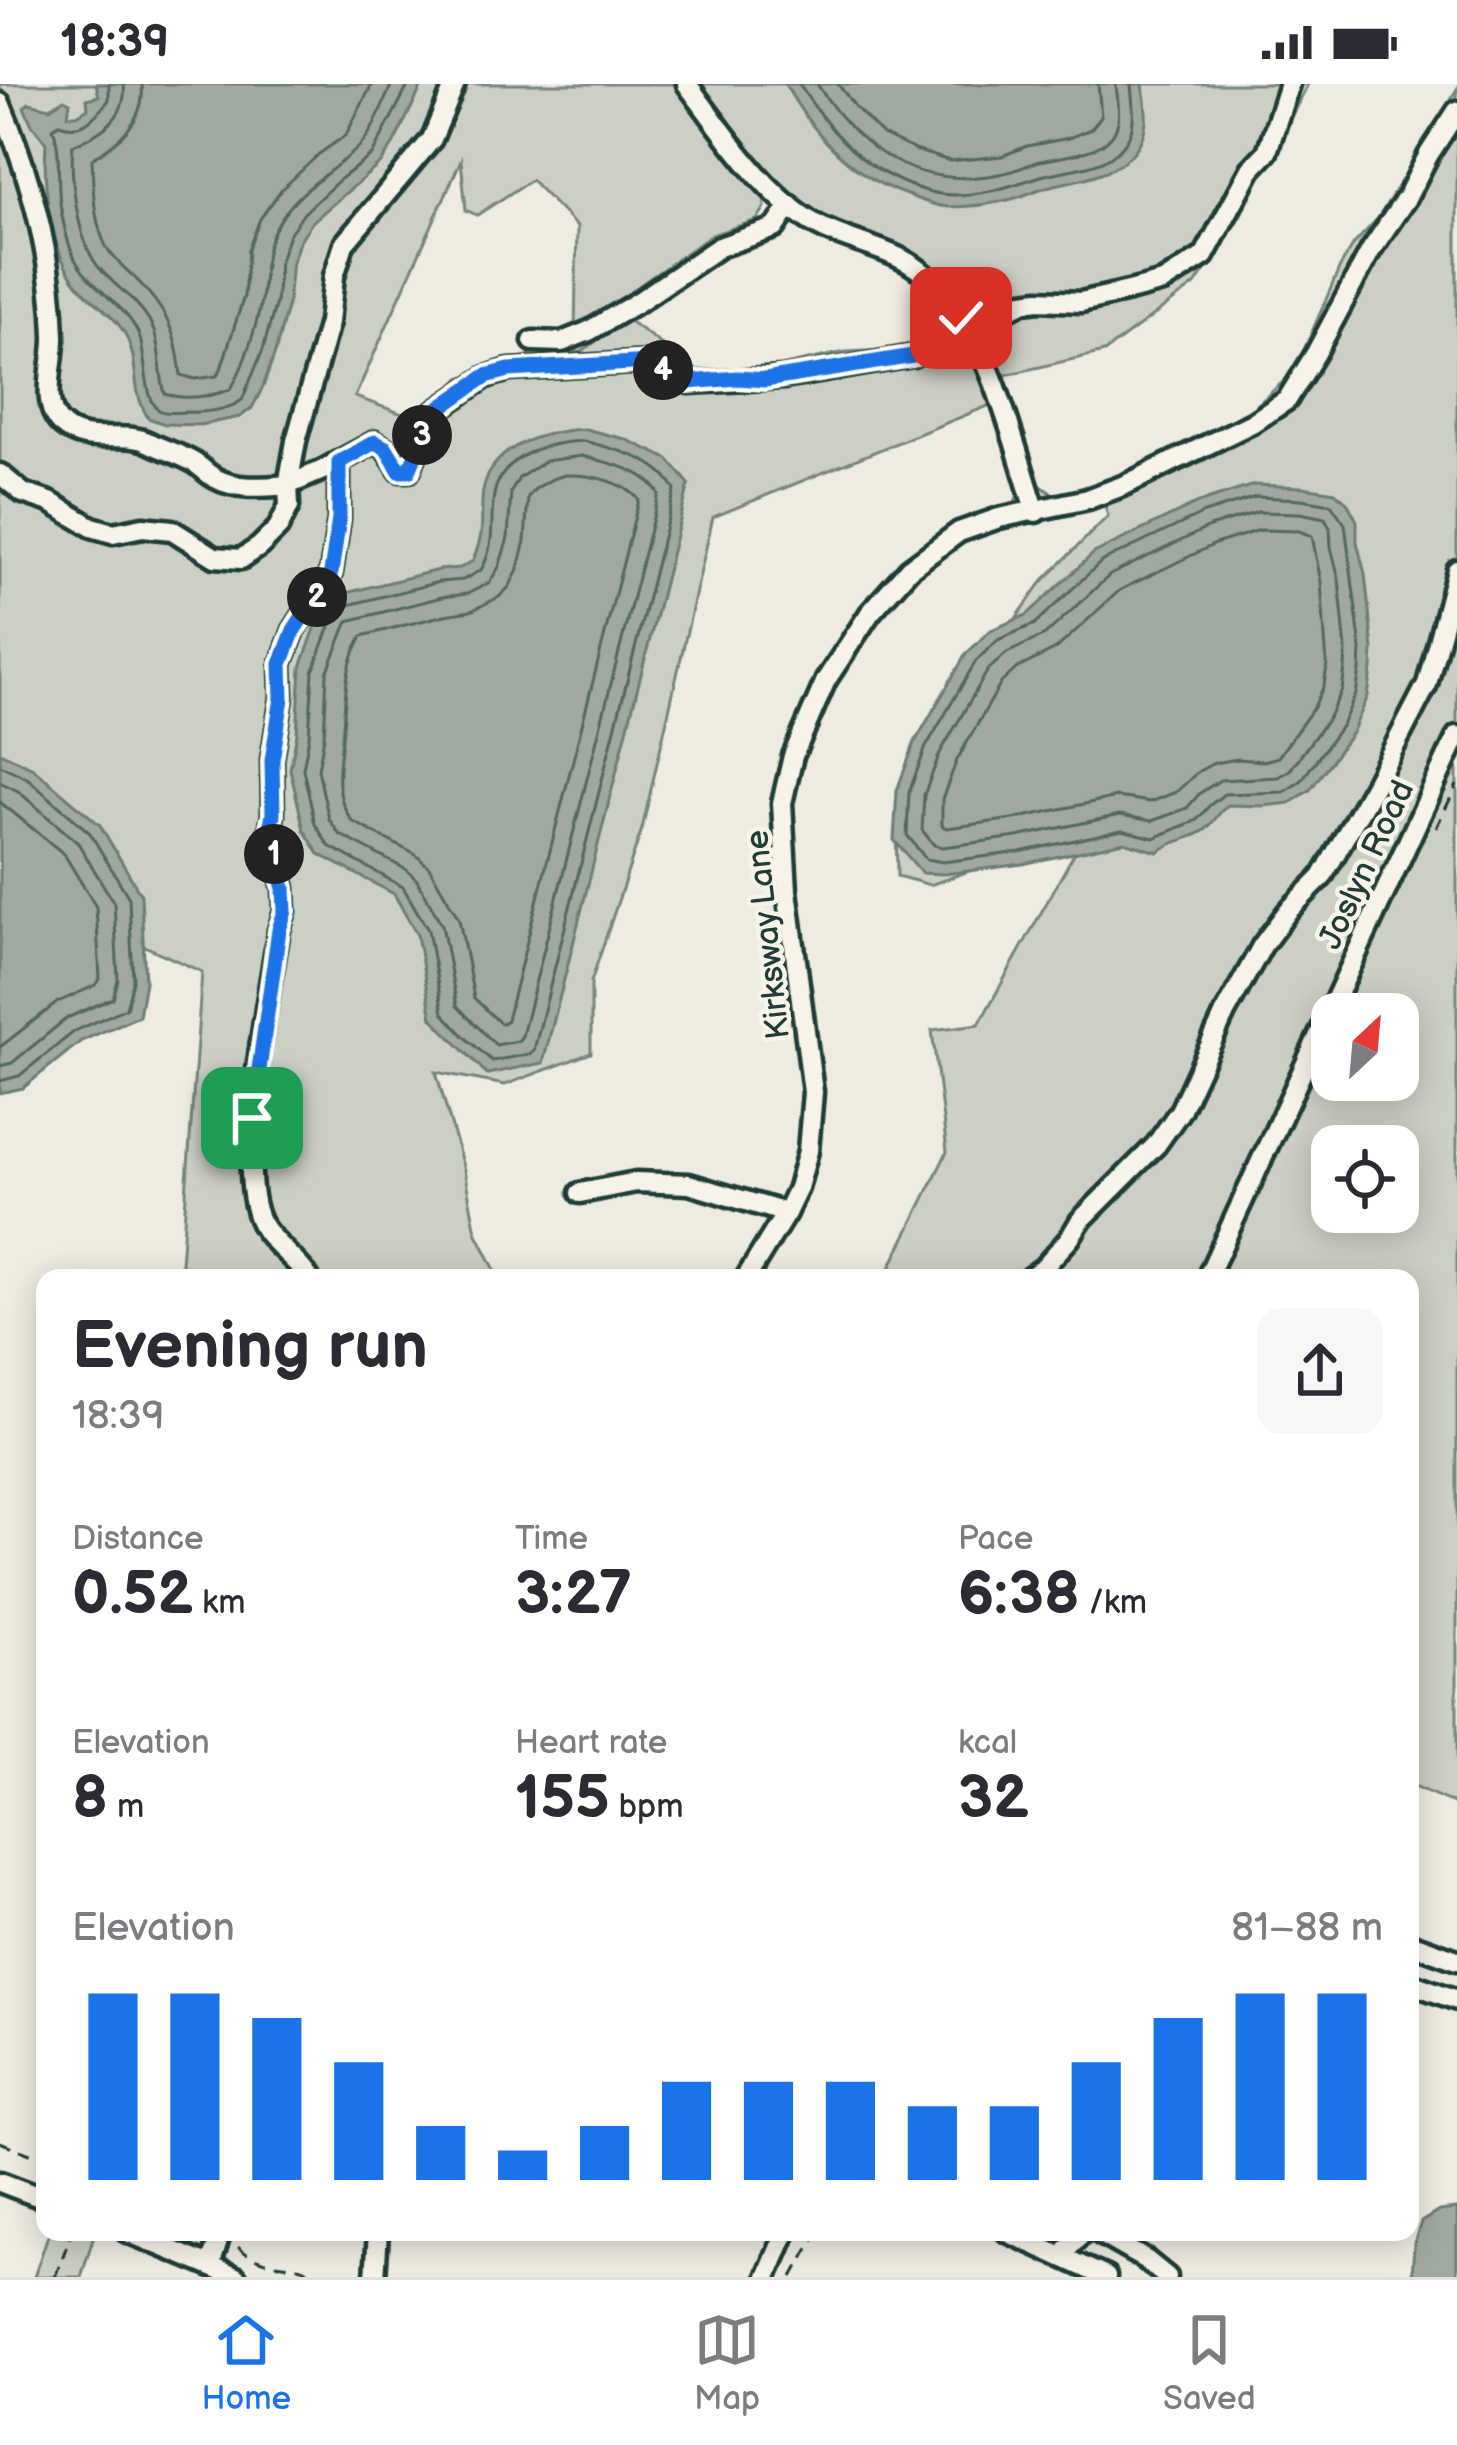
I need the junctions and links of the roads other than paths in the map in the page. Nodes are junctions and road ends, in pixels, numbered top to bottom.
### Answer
1 (455, 84) edge
2 (686, 84) edge
3 (1289, 84) edge
4 (0, 103) edge
5 (1457, 110) edge
6 (790, 206) junction
7 (968, 330) junction
8 (533, 341) dead end
9 (339, 462) junction
10 (0, 474) edge
11 (288, 485) junction
12 (1036, 512) junction
13 (1457, 570) edge
14 (1457, 736) edge
15 (580, 1193) dead end
16 (786, 1213) junction
17 (302, 1269) edge
18 (752, 1269) edge
19 (1042, 1269) edge
20 (1211, 1269) edge
21 (1419, 1946) edge
22 (1457, 1960) edge
23 (1419, 1986) edge
24 (1457, 2000) edge
25 (0, 2182) edge
26 (36, 2196) edge
27 (149, 2241) edge
28 (218, 2241) edge
29 (377, 2241) edge
30 (782, 2241) edge
31 (1027, 2241) edge
32 (1064, 2241) edge
33 (1075, 2241) edge
34 (1112, 2241) edge
35 (1061, 2256) junction
36 (210, 2266) junction
37 (236, 2277) edge
38 (375, 2277) edge
39 (766, 2277) edge
40 (1106, 2277) edge
41 (1167, 2277) edge

1 - 11 street
2 - 6 street
3 - 7 street
4 - 11 street
5 - 12 street, Kirksway Lane
6 - 7 street
6 - 8 street
7 - 9 street
7 - 12 street
9 - 11 street
9 - 17 street
10 - 11 street
12 - 16 street, Kirksway Lane
13 - 19 street
14 - 20 street, Joslyn Road
15 - 16 street
16 - 18 street, Kirksway Lane
21 - 22 street
23 - 24 street
25 - 26 street
27 - 36 street
28 - 36 street
29 - 38 street
30 - 39 street
31 - 35 street
32 - 35 street
33 - 35 street
34 - 41 street
35 - 40 street
36 - 37 street

